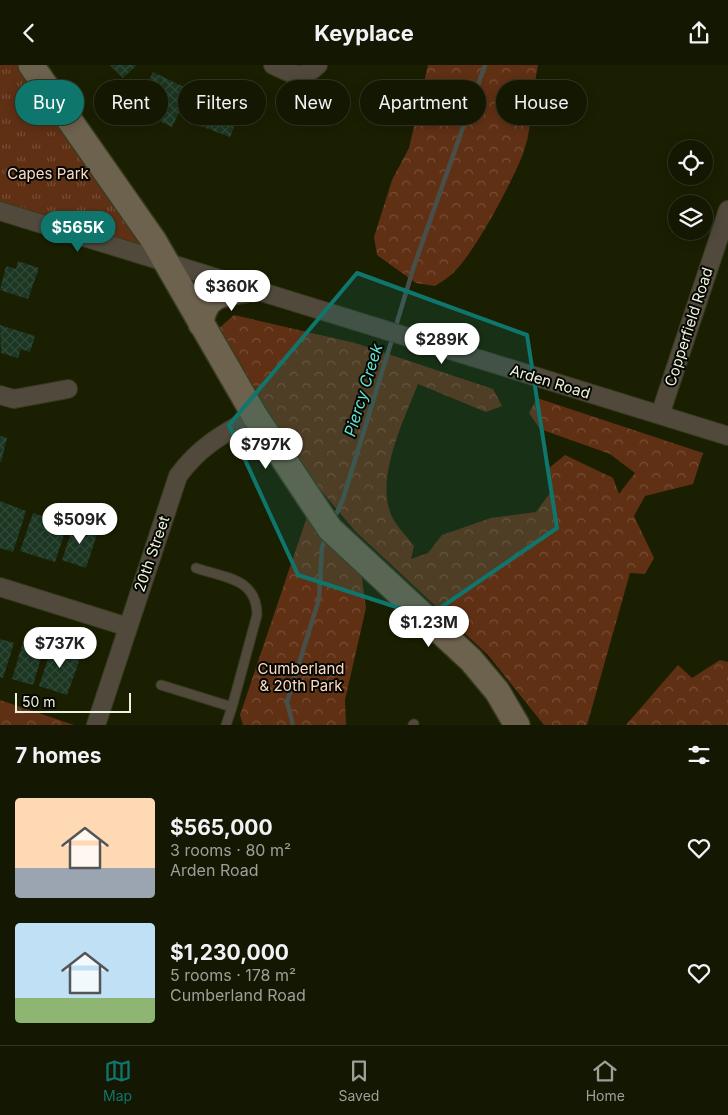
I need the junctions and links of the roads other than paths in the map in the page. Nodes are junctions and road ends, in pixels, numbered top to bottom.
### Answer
1 (31, 65) edge
2 (273, 65) edge
3 (318, 65) edge
4 (728, 210) edge
5 (0, 211) edge
6 (166, 263) junction
7 (250, 289) junction
8 (201, 324) junction
9 (68, 389) dead end
10 (0, 395) edge
11 (660, 415) junction
12 (255, 416) junction
13 (728, 436) edge
14 (196, 568) dead end
15 (0, 587) edge
16 (128, 627) junction
17 (161, 685) dead end
18 (232, 707) junction
19 (96, 725) edge
20 (226, 725) edge
21 (517, 725) edge

1 - 6 street
2 - 3 street
4 - 11 street, Copperfield Road
5 - 6 street, Arden Road
6 - 7 street, Arden Road
6 - 8 street
7 - 8 street
7 - 11 street, Arden Road
8 - 12 street
9 - 10 street
11 - 13 street, Arden Road
12 - 16 street, 20th Street
12 - 21 street
14 - 18 lane
15 - 16 street
16 - 19 street, 20th Street
17 - 18 lane
18 - 20 lane

